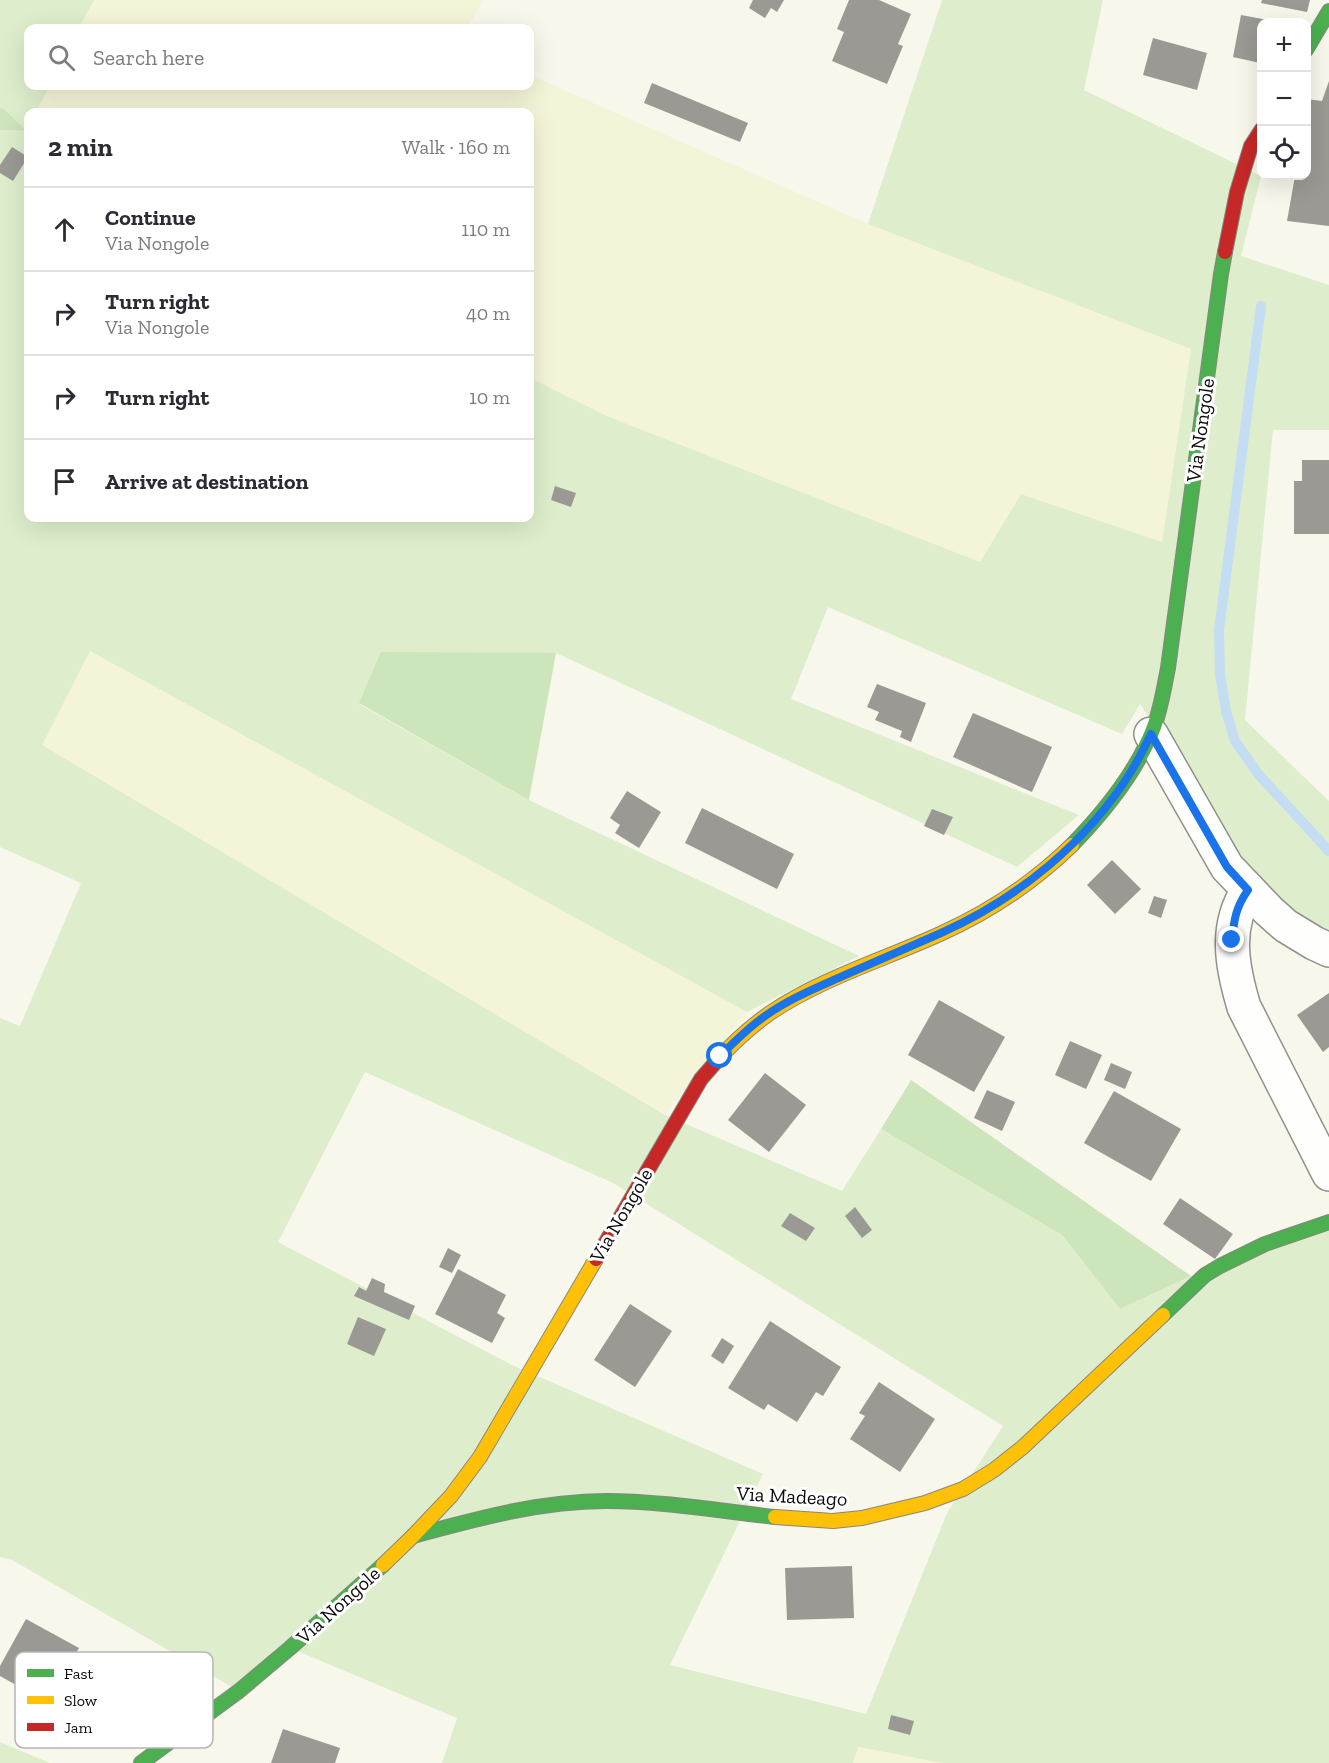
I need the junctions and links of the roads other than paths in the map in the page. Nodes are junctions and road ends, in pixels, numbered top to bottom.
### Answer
1 (1329, 11) edge
2 (1311, 42) edge
3 (1257, 137) edge
4 (1151, 734) junction
5 (1248, 890) junction
6 (1329, 950) edge
7 (1329, 1174) edge
8 (1329, 1222) edge
9 (412, 1536) junction
10 (213, 1710) edge
11 (161, 1748) edge
12 (141, 1763) edge

1 - 2 street
3 - 4 street, Via Nongole
4 - 5 street
4 - 9 street, Via Nongole
5 - 6 street
5 - 7 street
8 - 9 street, Via Madeago
9 - 10 street, Via Nongole
11 - 12 street, Via Nongole

